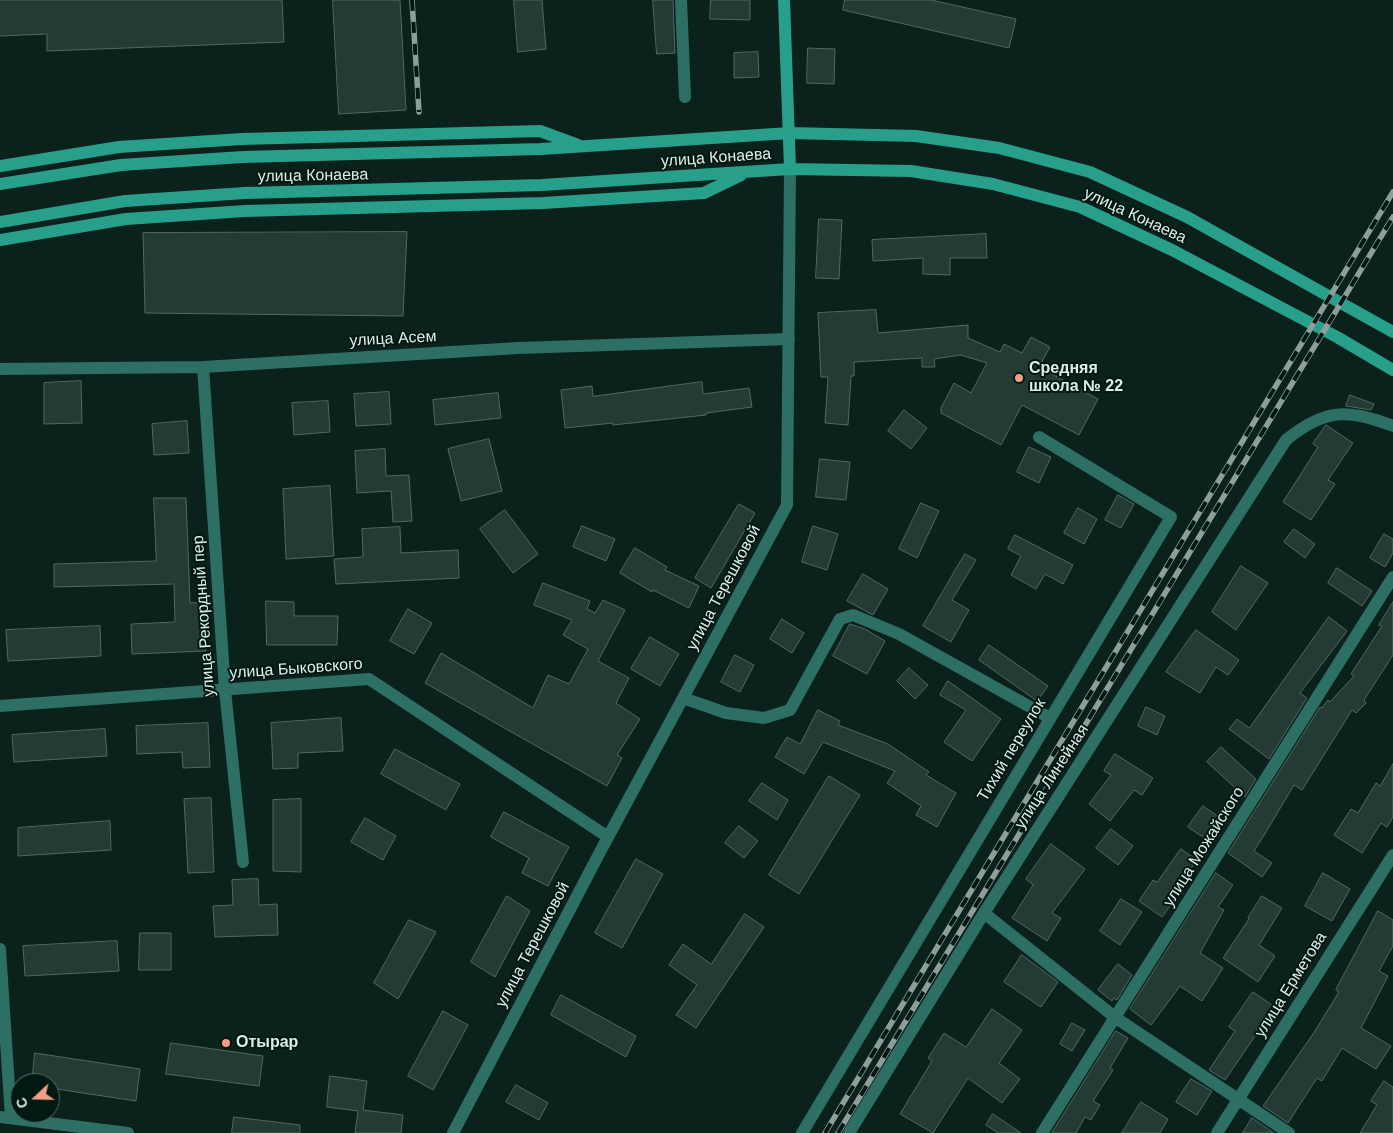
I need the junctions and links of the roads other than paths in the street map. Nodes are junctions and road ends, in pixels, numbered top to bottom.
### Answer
1 (681, 0) edge
2 (784, 0) edge
3 (685, 97) dead end
4 (790, 133) junction
5 (583, 146) junction
6 (0, 166) edge
7 (790, 169) junction
8 (748, 172) junction
9 (0, 184) edge
10 (0, 222) edge
11 (0, 240) edge
12 (1393, 332) edge
13 (789, 339) junction
14 (203, 367) junction
15 (0, 369) edge
16 (1393, 370) edge
17 (1393, 426) edge
18 (1039, 437) dead end
19 (1393, 577) edge
20 (225, 690) junction
21 (683, 698) junction
22 (0, 706) edge
23 (1050, 718) junction
24 (608, 837) junction
25 (1393, 855) edge
26 (243, 862) dead end
27 (984, 913) junction
28 (0, 949) edge
29 (1116, 1018) junction
30 (1238, 1099) junction
31 (6, 1117) edge
32 (128, 1133) edge
33 (453, 1133) edge
34 (802, 1133) edge
35 (849, 1133) edge
36 (1042, 1133) edge
37 (1217, 1133) edge
38 (1289, 1133) edge

1 - 3 street
2 - 4 main road, улица Терешковой
4 - 5 main road, улица Конаева
4 - 7 main road, улица Терешковой
4 - 12 main road, улица Конаева
5 - 6 main road
5 - 9 main road, улица Конаева
7 - 8 main road, улица Конаева
7 - 13 street, улица Терешковой
7 - 16 main road, улица Конаева
8 - 10 main road, улица Конаева
8 - 11 main road
13 - 14 street, улица Асем
13 - 21 street, улица Терешковой
14 - 15 street, улица Асем
14 - 20 street, улица Рекордный пер
17 - 27 street, улица Линейная
18 - 23 street, Тихий переулок
19 - 29 street, улица Можайского
20 - 22 street, улица Быковского
20 - 24 street, улица Быковского
20 - 26 street, улица Рекордный пер
21 - 23 street
21 - 24 street, улица Терешковой
23 - 34 street, Тихий переулок
24 - 33 street, улица Терешковой
25 - 30 street, улица Ерметова
27 - 29 street
27 - 35 street, улица Линейная
28 - 31 street
29 - 30 street
29 - 36 street, улица Можайского
30 - 37 street, улица Ерметова
30 - 38 street
31 - 32 street

